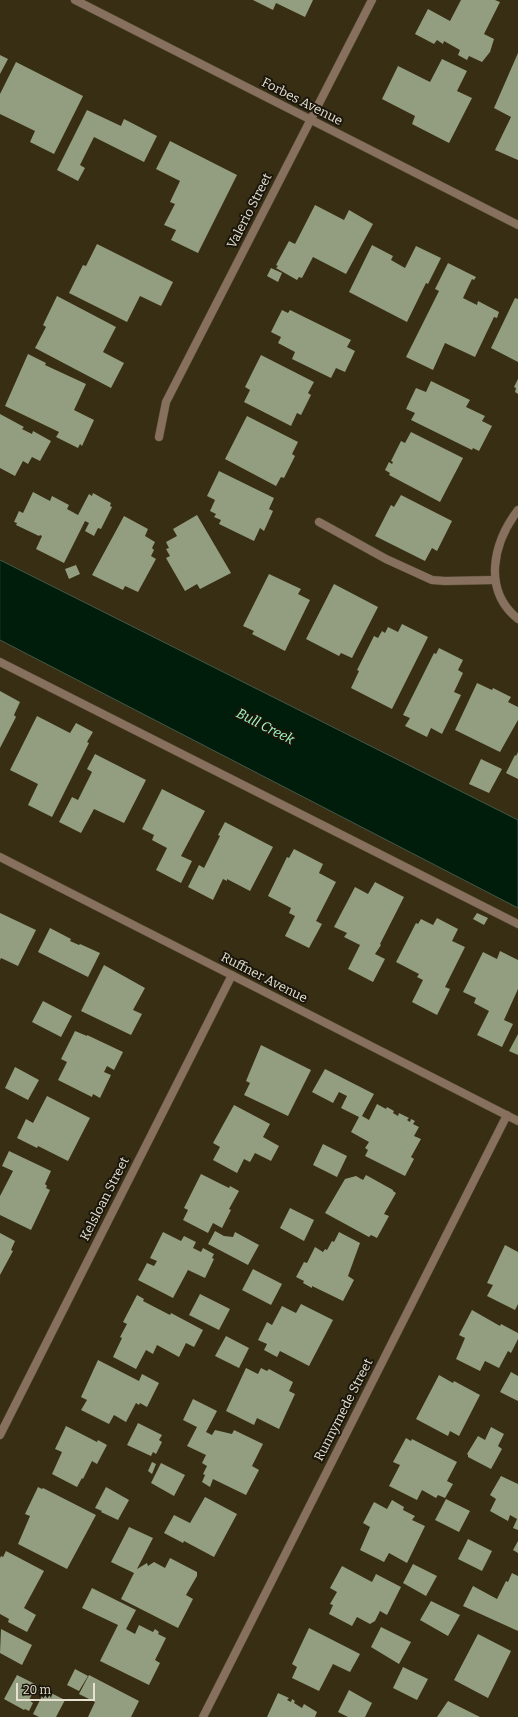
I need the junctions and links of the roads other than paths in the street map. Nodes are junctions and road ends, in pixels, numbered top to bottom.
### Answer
1 (75, 0) edge
2 (372, 0) edge
3 (311, 120) junction
4 (518, 225) edge
5 (159, 437) dead end
6 (518, 510) edge
7 (319, 522) dead end
8 (494, 580) junction
9 (518, 619) edge
10 (0, 662) edge
11 (0, 857) edge
12 (518, 924) edge
13 (232, 975) junction
14 (507, 1115) junction
15 (518, 1120) edge
16 (0, 1435) edge
17 (203, 1717) edge

1 - 3 street, Forbes Avenue
2 - 3 street, Valerio Street
3 - 4 street, Forbes Avenue
3 - 5 street, Valerio Street
6 - 8 street
7 - 8 street
8 - 9 street
10 - 12 street
11 - 13 street, Ruffner Avenue
13 - 14 street, Ruffner Avenue
13 - 16 street, Kelsloan Street
14 - 15 street, Ruffner Avenue
14 - 17 street, Runnymede Street

